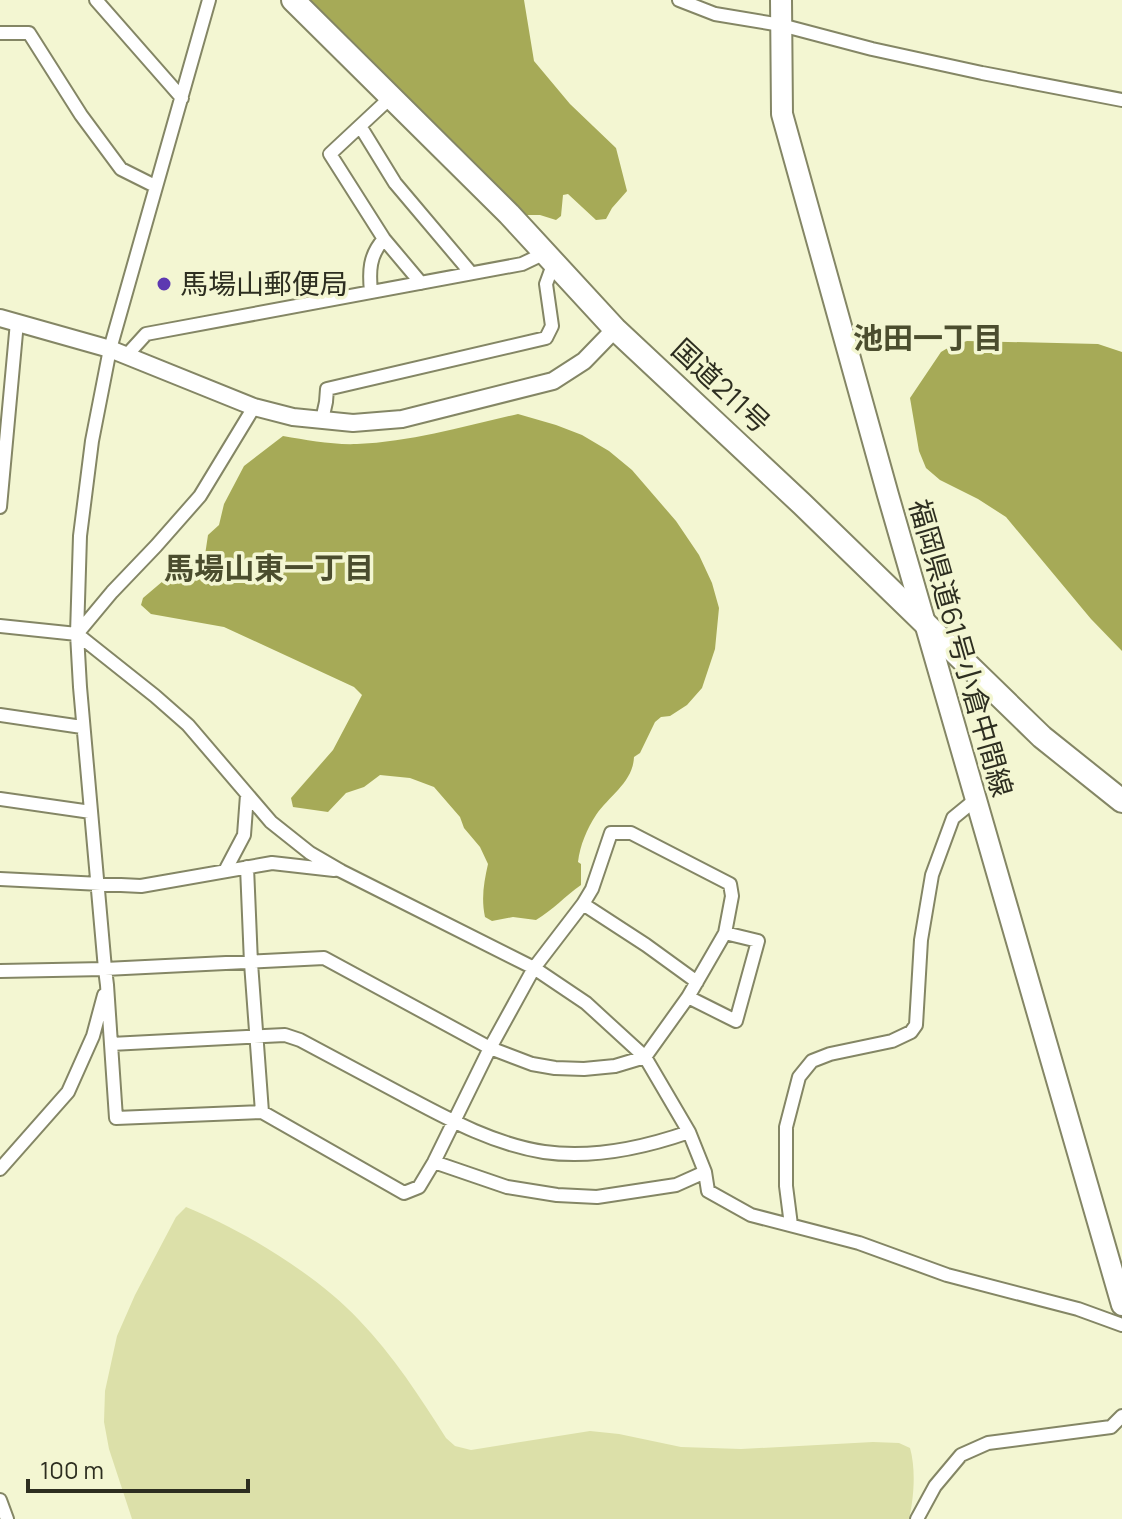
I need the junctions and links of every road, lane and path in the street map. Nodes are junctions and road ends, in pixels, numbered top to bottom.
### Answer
1 (96, 0) edge
2 (209, 0) edge
3 (293, 0) edge
4 (679, 0) edge
5 (781, 0) edge
6 (781, 25) junction
7 (0, 33) edge
8 (182, 98) junction
9 (390, 98) junction
10 (1122, 100) edge
11 (360, 126) junction
12 (155, 186) junction
13 (384, 239) junction
14 (550, 257) junction
15 (471, 273) junction
16 (421, 283) junction
17 (371, 292) junction
18 (0, 318) edge
19 (17, 322) junction
20 (615, 329) junction
21 (110, 349) junction
22 (126, 356) junction
23 (254, 407) junction
24 (322, 420) junction
25 (3, 433) edge
26 (0, 507) edge
27 (925, 624) junction
28 (0, 626) edge
29 (77, 634) junction
30 (0, 715) edge
31 (82, 727) junction
32 (247, 795) junction
33 (0, 799) edge
34 (975, 800) junction
35 (1122, 801) edge
36 (91, 812) junction
37 (247, 867) junction
38 (225, 871) junction
39 (341, 871) junction
40 (0, 879) edge
41 (98, 885) junction
42 (583, 904) junction
43 (725, 933) junction
44 (251, 963) junction
45 (534, 968) junction
46 (105, 969) junction
47 (0, 971) edge
48 (697, 982) junction
49 (107, 985) junction
50 (688, 997) junction
51 (256, 1036) junction
52 (111, 1044) junction
53 (490, 1048) junction
54 (645, 1057) junction
55 (262, 1112) junction
56 (454, 1122) junction
57 (689, 1132) junction
58 (434, 1162) junction
59 (0, 1169) edge
60 (705, 1172) junction
61 (791, 1225) junction
62 (1115, 1257) edge
63 (1122, 1305) edge
64 (1122, 1325) edge
65 (1122, 1416) edge
66 (0, 1500) edge
67 (7, 1519) edge
68 (917, 1519) edge

1 - 8 street
2 - 8 street
3 - 9 highway, 国道211号
4 - 6 street
5 - 6 main road, 福岡県道61号小倉中間線
6 - 10 street
6 - 27 main road, 福岡県道61号小倉中間線
7 - 12 street
8 - 12 street
9 - 11 street
9 - 14 highway, 国道211号
11 - 13 street
11 - 15 street
12 - 21 street
13 - 16 street
13 - 17 street
14 - 15 street
14 - 20 highway, 国道211号
14 - 24 street
15 - 16 street
16 - 17 street
17 - 22 street
18 - 19 street
19 - 21 street
19 - 25 street
20 - 24 street
20 - 27 highway, 国道211号
21 - 22 street
21 - 29 street
22 - 23 street
23 - 24 street
23 - 29 street
25 - 26 street
27 - 34 main road, 福岡県道61号小倉中間線
27 - 35 highway, 国道211号
28 - 29 street
29 - 31 street
29 - 32 street
30 - 31 street
31 - 36 street
32 - 38 street
32 - 39 street
33 - 36 street
34 - 61 street
34 - 62 main road, 福岡県道61号小倉中間線
36 - 41 street
37 - 38 street
37 - 39 street
37 - 44 street
38 - 41 street
39 - 45 street
40 - 41 street
41 - 46 street
42 - 43 street
42 - 45 street
42 - 48 street
43 - 48 street
43 - 50 street
44 - 46 street
44 - 51 street
44 - 53 street
45 - 53 street
45 - 54 street
46 - 47 street
46 - 49 street
48 - 50 street
49 - 52 street
49 - 59 street
50 - 54 street
51 - 52 street
51 - 55 street
51 - 56 street
52 - 55 street
53 - 54 street
53 - 56 street
54 - 57 street
55 - 58 street
56 - 57 street
56 - 58 street
57 - 60 street
58 - 60 street
60 - 61 street
61 - 64 street
62 - 63 main road, 福岡県道61号小倉中間線
65 - 68 street
66 - 67 street

